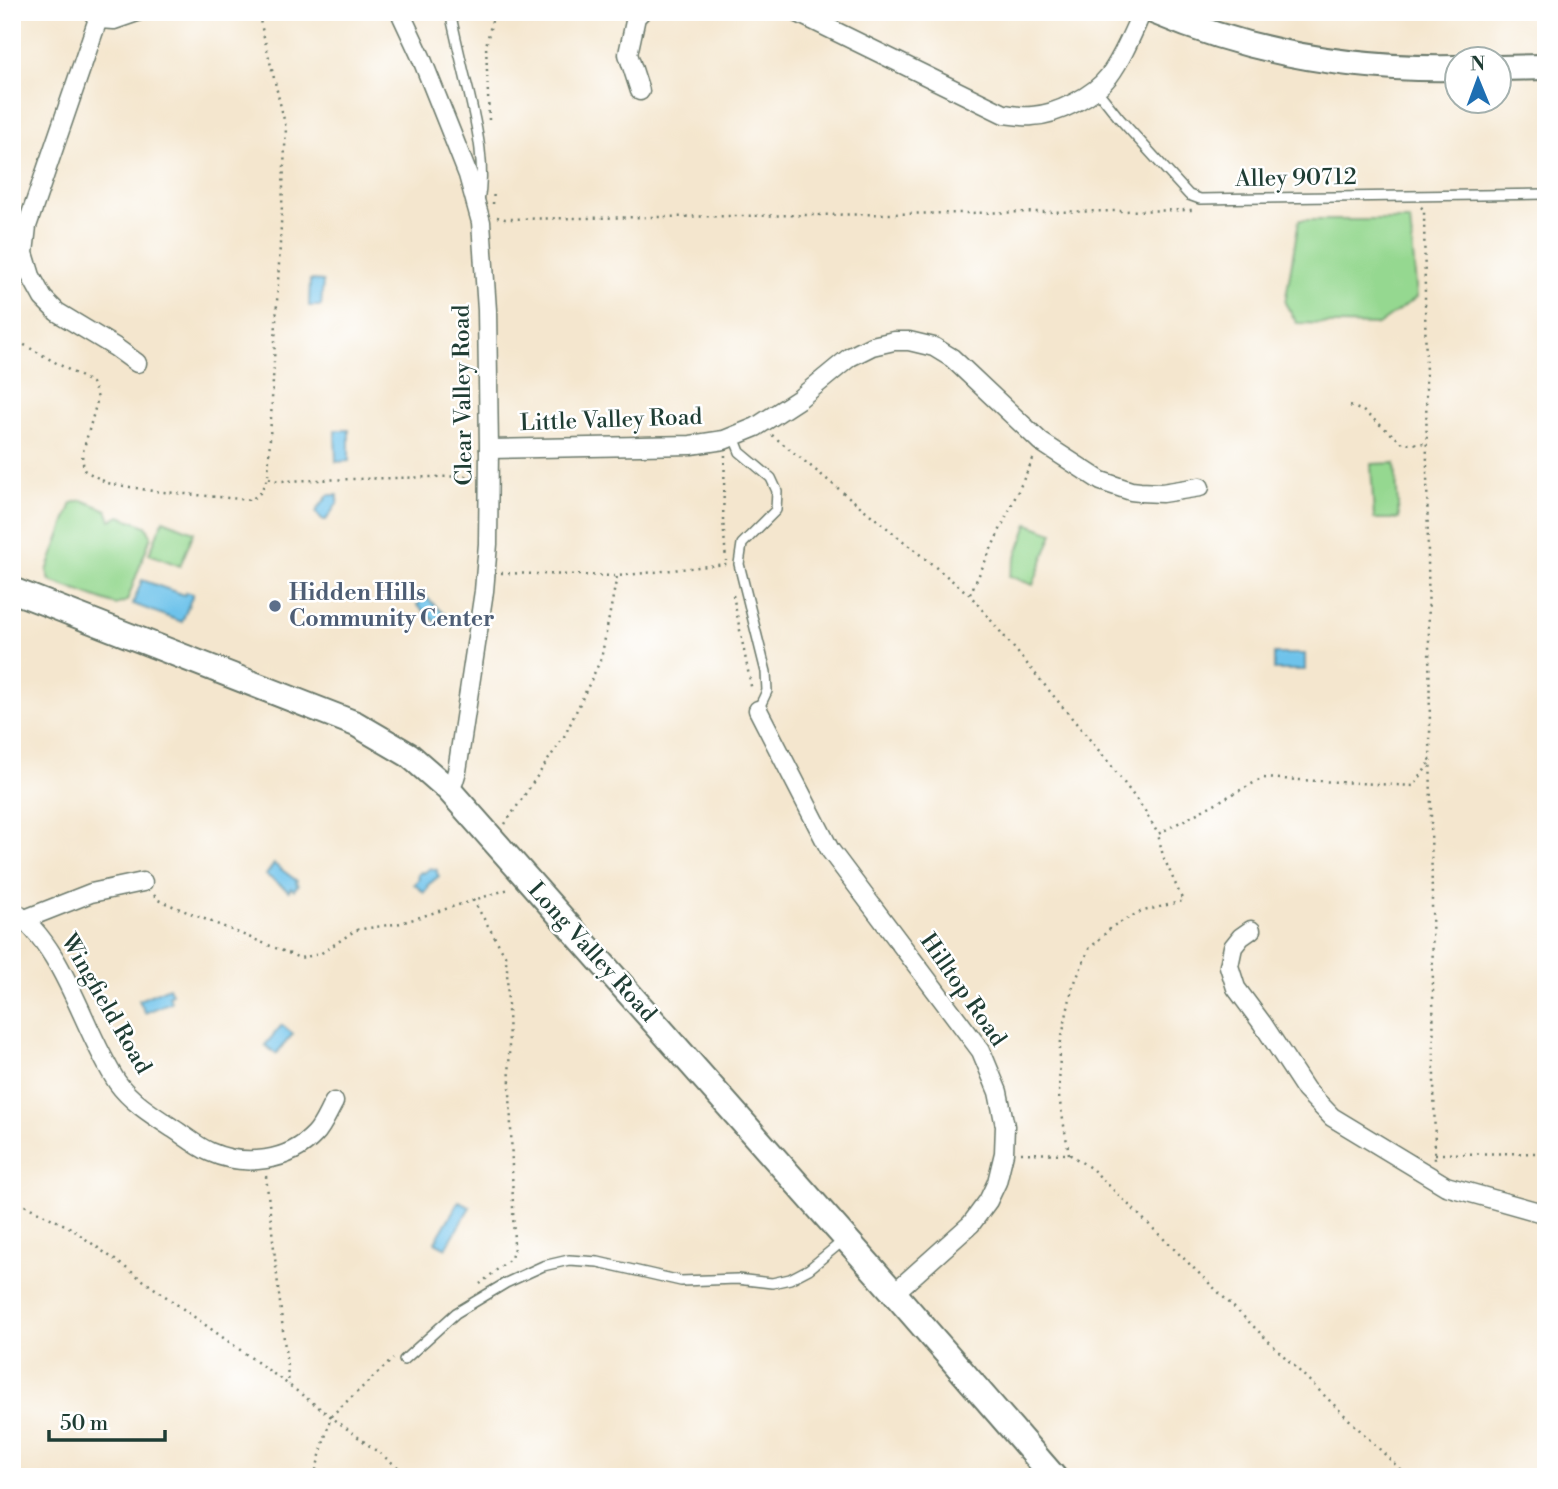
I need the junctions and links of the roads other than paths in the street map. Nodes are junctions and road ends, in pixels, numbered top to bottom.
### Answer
1 (137, 12) edge
2 (400, 12) edge
3 (450, 12) edge
4 (641, 12) edge
5 (796, 12) edge
6 (1142, 12) edge
7 (1155, 12) edge
8 (95, 15) edge
9 (1546, 67) edge
10 (1442, 68) edge
11 (1512, 68) edge
12 (1096, 89) junction
13 (640, 92) dead end
14 (1546, 194) edge
15 (483, 216) junction
16 (137, 363) dead end
17 (736, 442) junction
18 (489, 449) junction
19 (1200, 487) dead end
20 (12, 590) edge
21 (758, 710) joint
22 (448, 789) junction
23 (143, 881) road end
24 (19, 914) edge
25 (1251, 930) dead end
26 (334, 1102) dead end
27 (1546, 1214) edge
28 (845, 1239) junction
29 (894, 1293) junction
30 (404, 1360) dead end
31 (1054, 1477) edge

1 - 8 street
2 - 15 street, Clear Valley Road
3 - 15 lane
4 - 13 street
5 - 12 street
6 - 12 street
7 - 10 street
8 - 16 street
9 - 11 street
12 - 14 lane, Alley 90712
15 - 18 street, Clear Valley Road
17 - 18 street, Little Valley Road
17 - 19 street, Little Valley Road
17 - 21 lane
18 - 22 street, Clear Valley Road
20 - 22 street, Long Valley Road
21 - 29 street, Hilltop Road
22 - 28 street, Long Valley Road
23 - 24 street
24 - 26 street, Wingfield Road
25 - 27 street
28 - 29 street, Long Valley Road
28 - 30 lane
29 - 31 street, Long Valley Road

